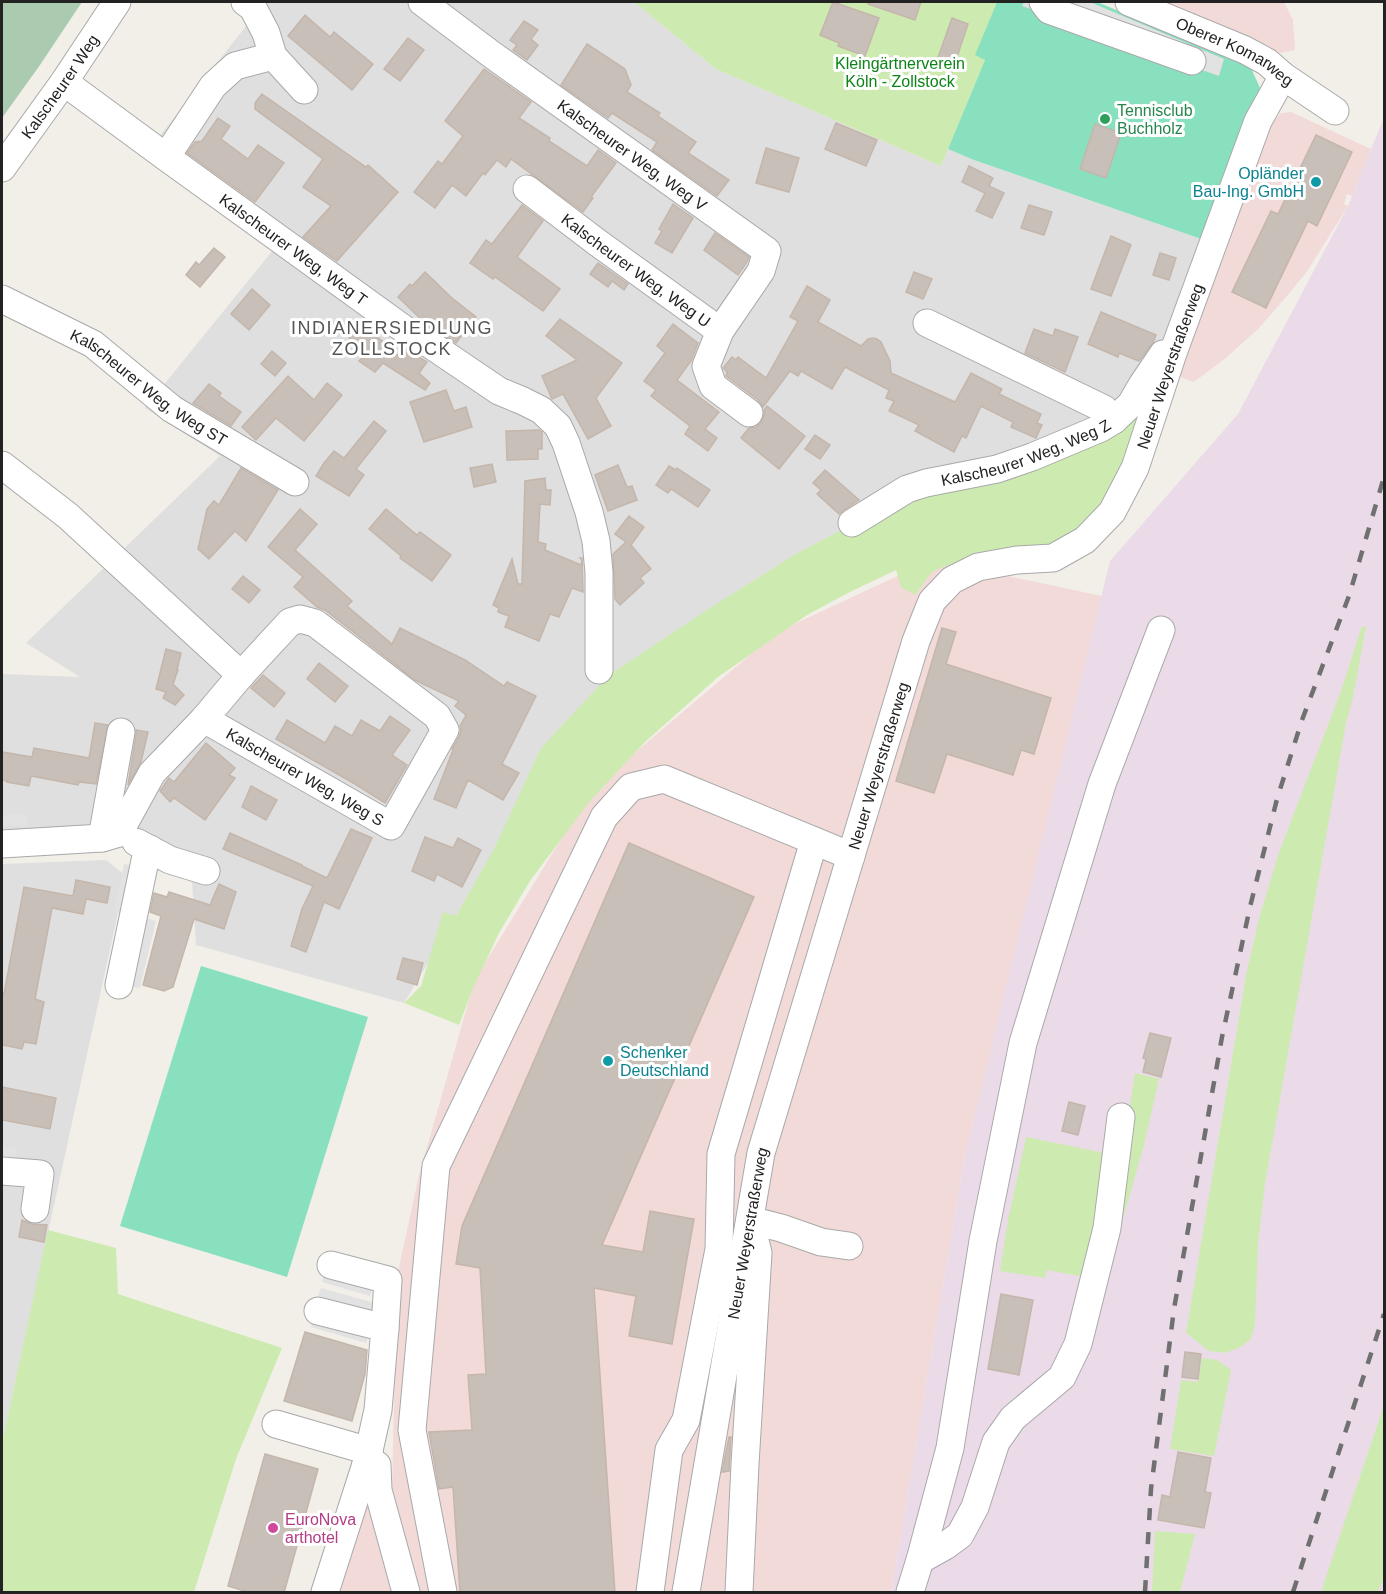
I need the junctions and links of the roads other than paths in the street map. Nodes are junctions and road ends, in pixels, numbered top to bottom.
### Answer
1 (117, 2) edge
2 (422, 2) edge
3 (1043, 2) edge
4 (1129, 2) edge
5 (252, 4) edge
6 (273, 56) junction
7 (1192, 61) dead end
8 (1283, 76) junction
9 (64, 82) junction
10 (304, 90) dead end
11 (1335, 111) dead end
12 (165, 158) junction
13 (2, 168) edge
14 (527, 189) dead end
15 (2, 299) edge
16 (927, 323) dead end
17 (720, 331) junction
18 (1173, 353) junction
19 (749, 413) dead end
20 (1114, 420) junction
21 (2, 465) edge
22 (295, 482) dead end
23 (852, 523) dead end
24 (1161, 630) dead end
25 (599, 670) dead end
26 (241, 675) junction
27 (204, 719) junction
28 (121, 732) dead end
29 (110, 835) junction
30 (814, 841) junction
31 (2, 844) edge
32 (150, 849) junction
33 (851, 856) junction
34 (206, 871) dead end
35 (119, 985) dead end
36 (1121, 1117) dead end
37 (2, 1170) edge
38 (35, 1209) dead end
39 (750, 1220) junction
40 (849, 1246) dead end
41 (332, 1265) dead end
42 (318, 1311) dead end
43 (385, 1328) junction
44 (276, 1424) dead end
45 (367, 1457) junction
46 (920, 1560) junction
47 (325, 1593) edge
48 (406, 1593) edge
49 (443, 1593) edge
50 (650, 1593) edge
51 (686, 1593) edge
52 (740, 1593) edge
53 (910, 1593) edge

1 - 9 street, Kalscheurer Weg
2 - 17 street, Kalscheurer Weg, Weg V
3 - 7 street
4 - 8 street, Oberer Komarweg
5 - 6 street
6 - 10 street
6 - 12 street
8 - 11 street, Oberer Komarweg
8 - 18 street, Neuer Weyerstraßerweg
9 - 12 street, Kalscheurer Weg, Weg T
9 - 13 street, Kalscheurer Weg
12 - 25 street, Kalscheurer Weg, Weg T
14 - 17 street, Kalscheurer Weg, Weg U
15 - 22 street, Kalscheurer Weg, Weg ST
16 - 20 street
17 - 19 street, Kalscheurer Weg, Weg U
18 - 20 street, Kalscheurer Weg, Weg Z
18 - 33 street, Neuer Weyerstraßerweg
20 - 23 street, Kalscheurer Weg, Weg Z
21 - 26 street
24 - 46 street
26 - 27 street, Kalscheurer Weg, Weg S
26 - 27 street, Kalscheurer Weg, Weg S
27 - 29 street, Kalscheurer Weg, Weg S
28 - 29 street
29 - 31 street
29 - 32 street
30 - 33 street
30 - 49 street
30 - 50 street
32 - 34 street
32 - 35 street
33 - 39 street, Neuer Weyerstraßerweg
36 - 46 street
37 - 38 street
39 - 40 street
39 - 51 street, Neuer Weyerstraßerweg
39 - 52 street
41 - 43 street
42 - 43 street
43 - 45 street
44 - 45 street
45 - 47 street
45 - 48 street
46 - 53 street

